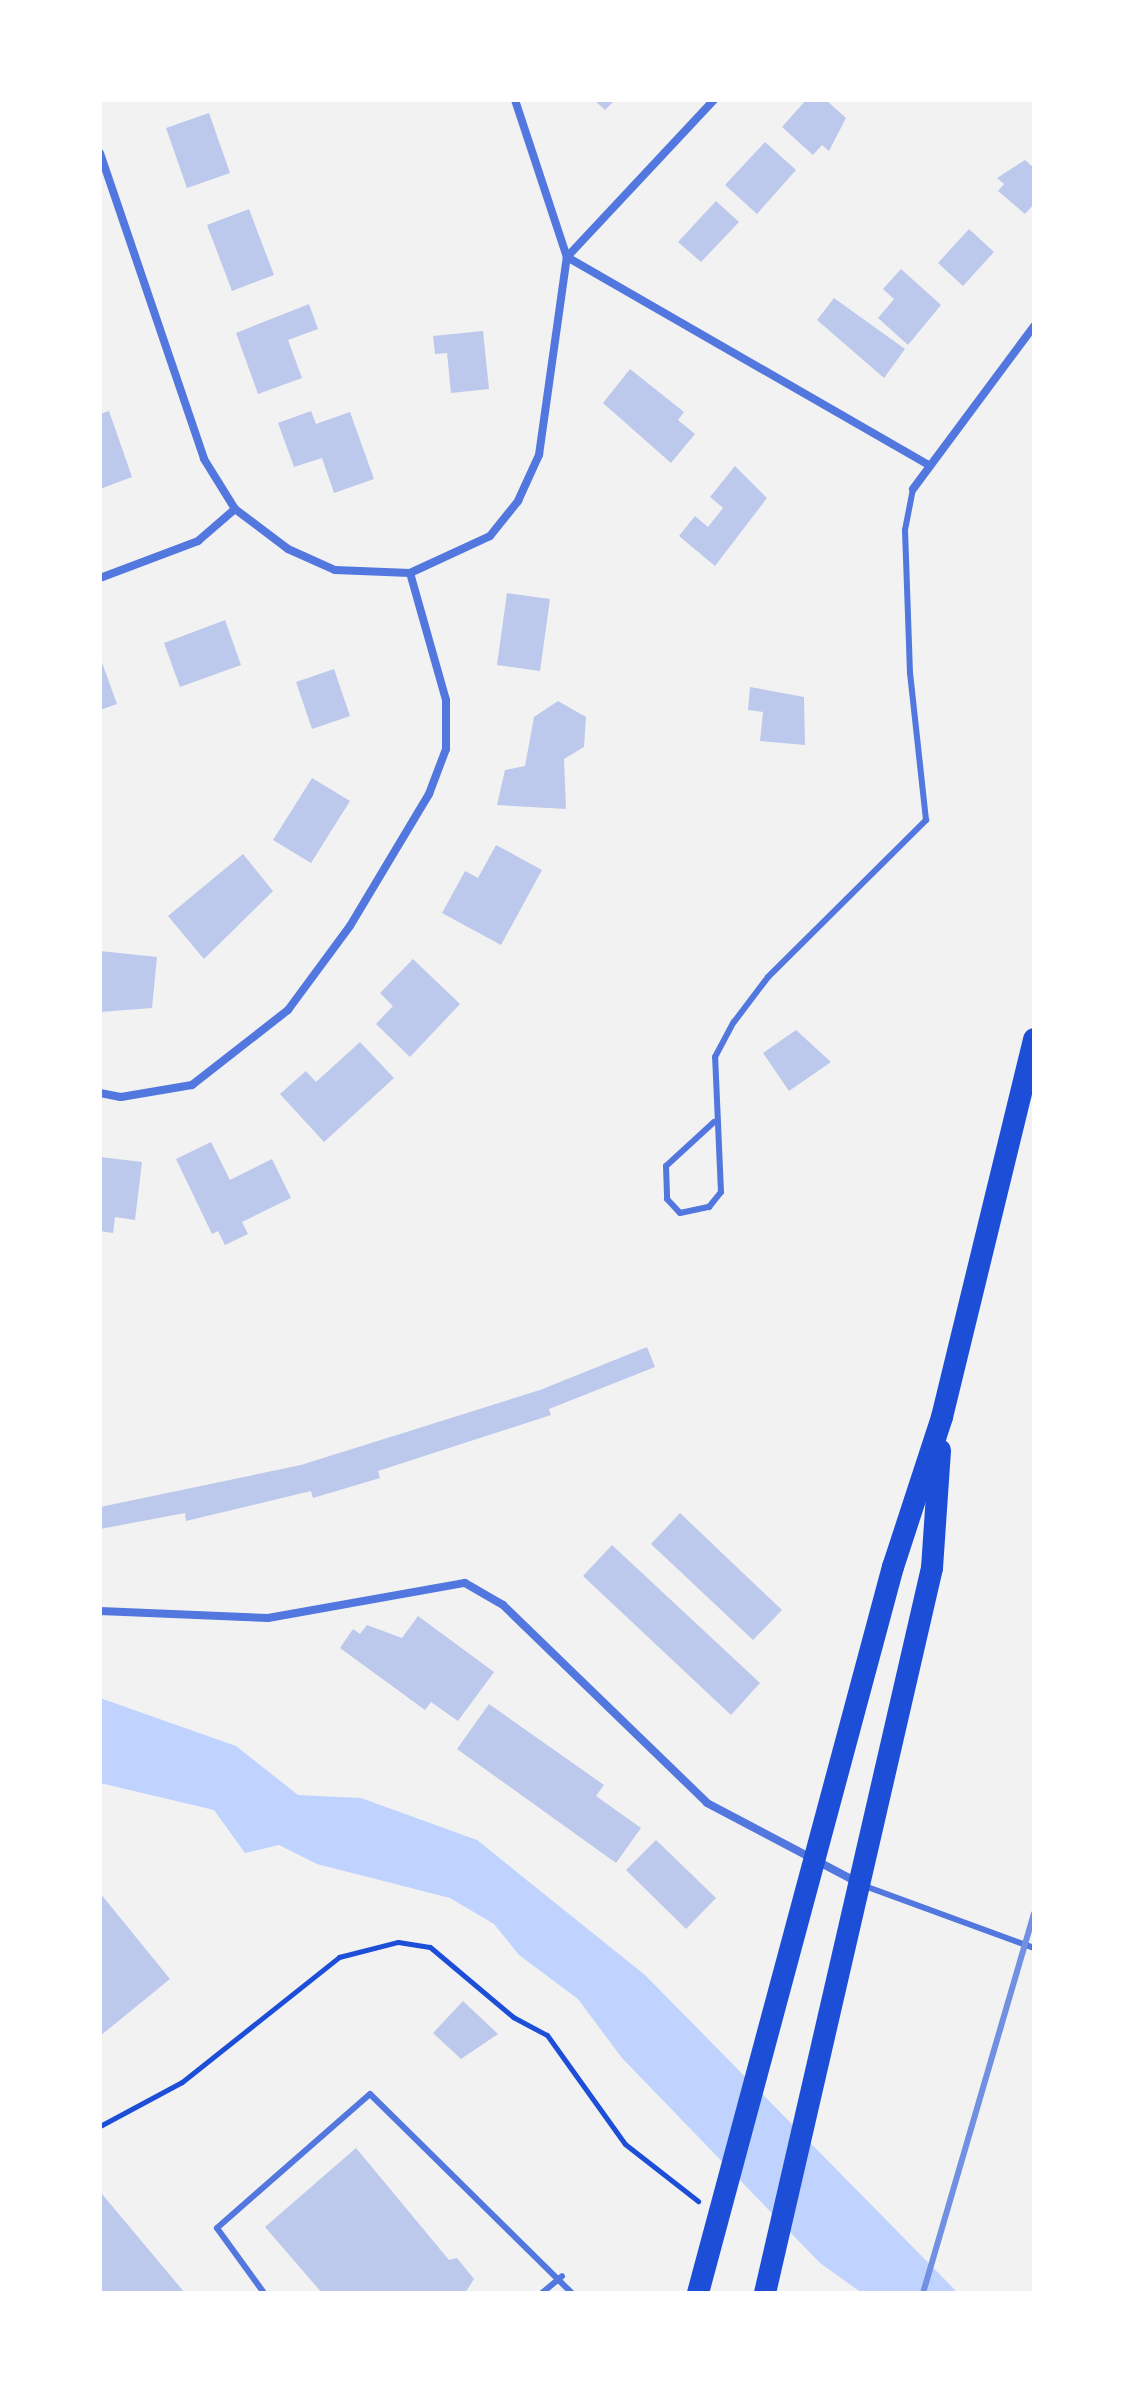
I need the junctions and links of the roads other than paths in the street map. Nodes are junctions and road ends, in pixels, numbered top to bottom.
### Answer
1 (515, 100) edge
2 (714, 100) edge
3 (100, 153) edge
4 (567, 257) junction
5 (1034, 326) edge
6 (928, 465) junction
7 (913, 489) joint
8 (235, 509) junction
9 (410, 573) junction
10 (100, 578) edge
11 (1034, 1039) edge
12 (100, 1093) edge
13 (714, 1122) junction
14 (942, 1417) junction
15 (100, 1611) edge
16 (816, 1861) junction
17 (859, 1883) junction
18 (1034, 1948) edge
19 (562, 2276) junction
20 (700, 2284) edge
21 (264, 2293) edge
22 (542, 2293) edge
23 (572, 2293) edge
24 (765, 2293) edge

1 - 4 street
2 - 4 street
3 - 8 street
4 - 6 street
4 - 9 street
5 - 6 street
6 - 7 street
7 - 13 lane
8 - 9 street
8 - 10 street
9 - 12 street
11 - 14 highway
13 - 13 lane
14 - 16 highway
14 - 17 highway
15 - 16 street
16 - 17 street
16 - 20 highway
17 - 18 lane
17 - 24 highway
19 - 21 lane
19 - 22 lane
19 - 23 lane

